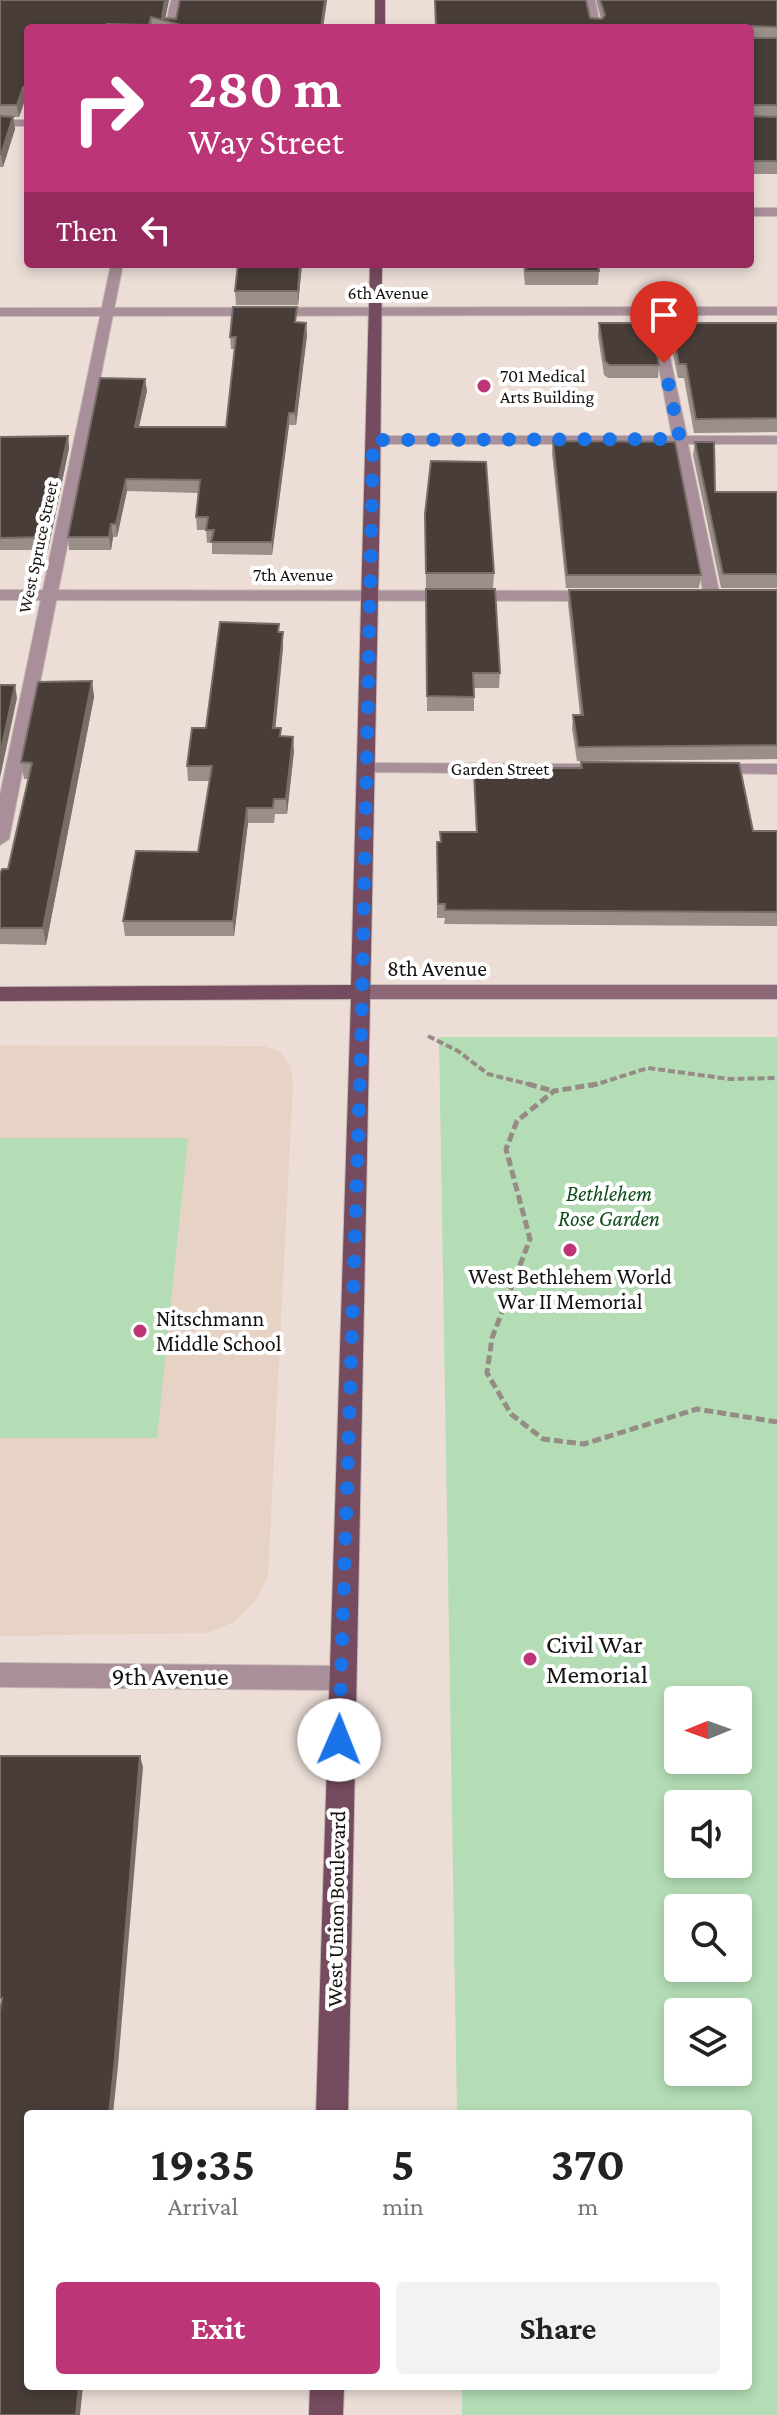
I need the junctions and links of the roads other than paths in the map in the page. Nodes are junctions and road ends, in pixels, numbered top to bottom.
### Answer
1 (176, 0) edge
2 (380, 0) edge
3 (590, 0) edge
4 (171, 24) edge
5 (380, 24) edge
6 (595, 24) edge
7 (0, 123) edge
8 (24, 123) edge
9 (754, 212) edge
10 (777, 212) edge
11 (116, 268) edge
12 (376, 268) edge
13 (375, 311) junction
14 (654, 311) junction
15 (777, 311) edge
16 (0, 312) edge
17 (107, 312) junction
18 (680, 439) junction
19 (373, 440) junction
20 (777, 440) edge
21 (0, 595) edge
22 (49, 595) junction
23 (371, 596) junction
24 (619, 596) edge
25 (711, 596) edge
26 (367, 768) junction
27 (606, 769) edge
28 (699, 769) edge
29 (777, 769) edge
30 (0, 839) edge
31 (360, 992) junction
32 (777, 992) edge
33 (0, 994) edge
34 (0, 1675) edge
35 (340, 1678) junction
36 (332, 2110) edge
37 (327, 2390) edge
38 (326, 2415) edge

1 - 4 street
2 - 5 main road
3 - 6 street
7 - 8 street
9 - 10 street
11 - 17 street, West Spruce Street
12 - 13 main road, West Union Boulevard
13 - 14 street, 6th Avenue
13 - 17 street, 6th Avenue
13 - 19 main road, West Union Boulevard
14 - 15 street, 6th Avenue
14 - 18 street
16 - 17 street, 6th Avenue
17 - 22 street, West Spruce Street
18 - 19 street
18 - 20 street
18 - 25 street
19 - 23 main road, West Union Boulevard
21 - 22 street, 7th Avenue
22 - 23 street, 7th Avenue
22 - 30 street, West Spruce Street
23 - 24 street, 7th Avenue
23 - 26 main road, West Union Boulevard
26 - 27 street, Garden Street
26 - 31 main road, West Union Boulevard
28 - 29 street
31 - 32 main road, 8th Avenue
31 - 33 main road, 8th Avenue
31 - 35 main road, West Union Boulevard
34 - 35 street, 9th Avenue
35 - 36 main road, West Union Boulevard
37 - 38 main road

